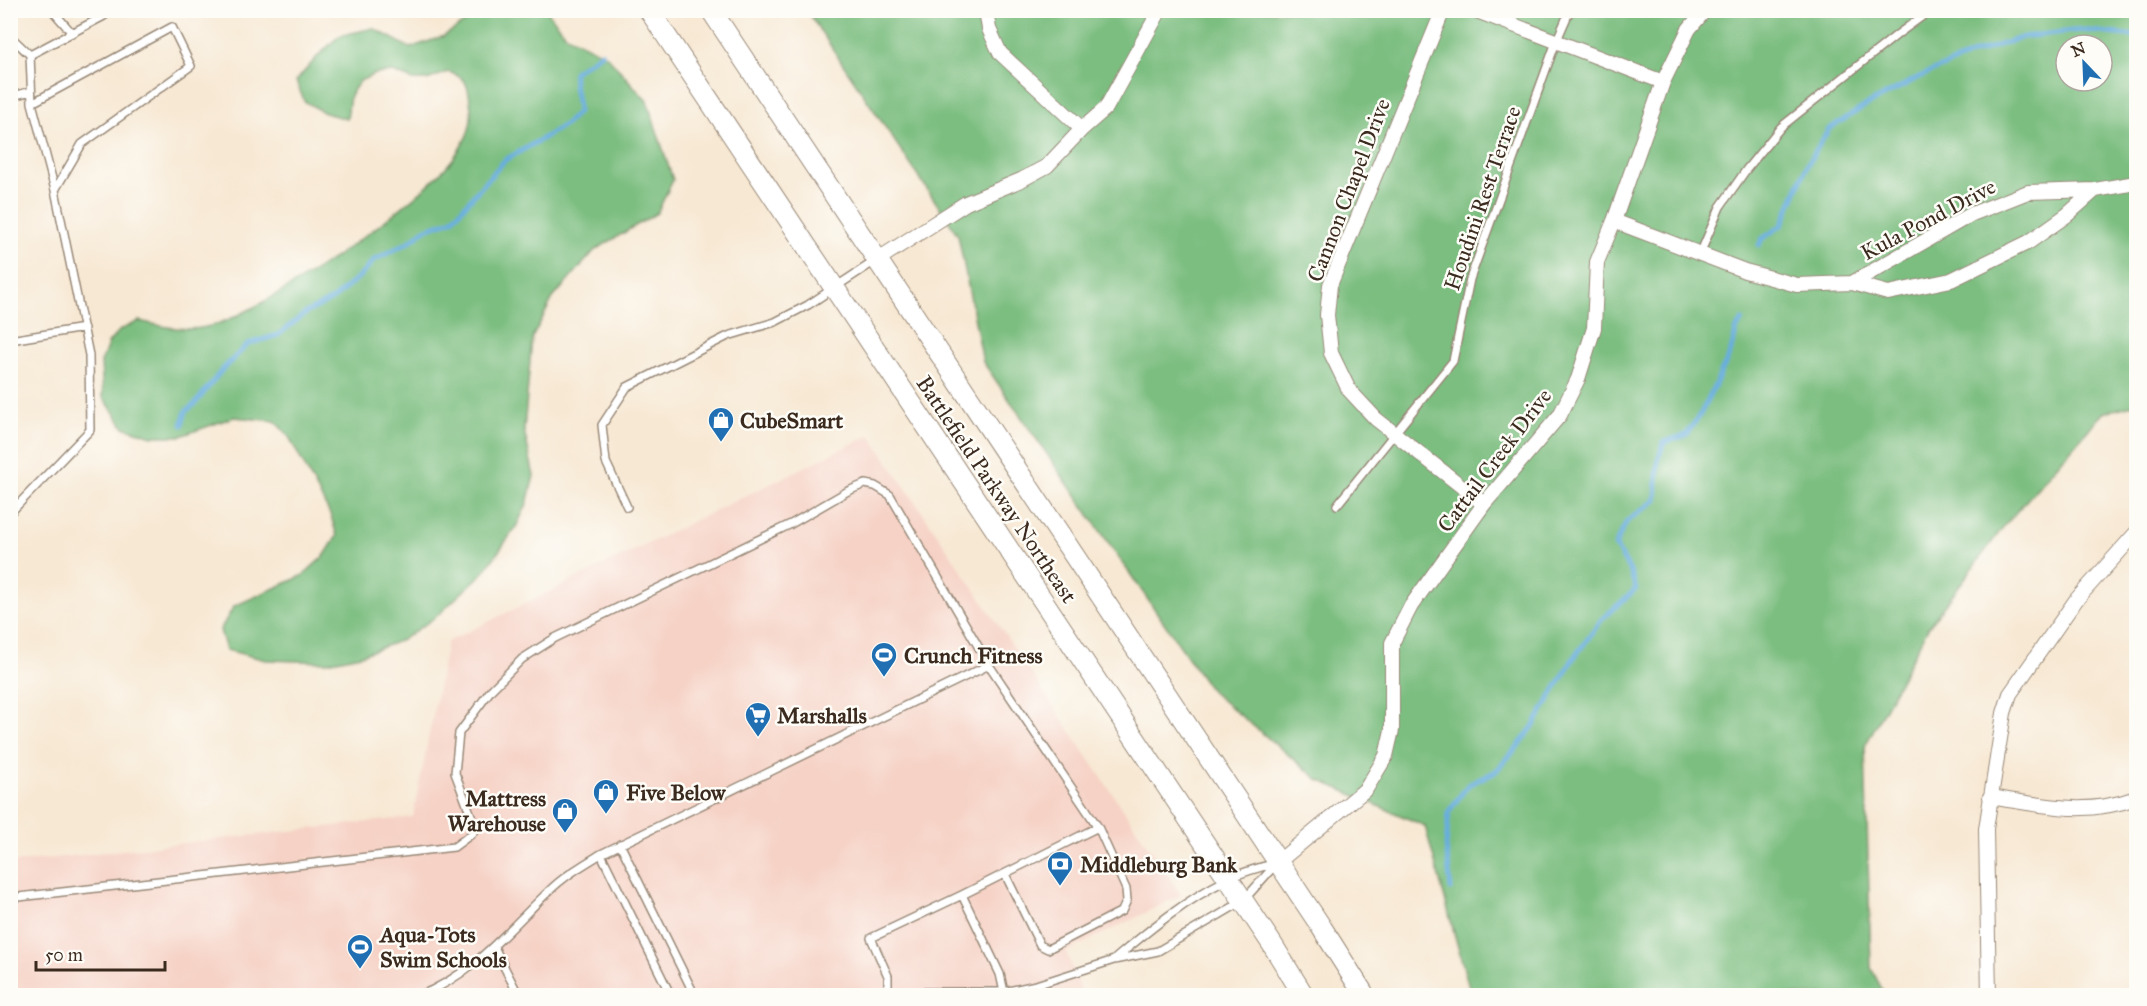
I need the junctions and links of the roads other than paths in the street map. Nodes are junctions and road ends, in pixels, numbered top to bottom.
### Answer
1 (52, 10) edge
2 (111, 10) edge
3 (650, 10) edge
4 (711, 10) edge
5 (986, 10) edge
6 (1160, 10) edge
7 (1443, 10) edge
8 (1474, 10) edge
9 (1570, 10) edge
10 (1705, 10) edge
11 (1931, 10) edge
12 (72, 33) junction
13 (10, 36) edge
14 (1556, 42) junction
15 (30, 55) junction
16 (1662, 82) junction
17 (31, 91) junction
18 (10, 97) edge
19 (32, 103) junction
20 (1082, 129) junction
21 (2136, 183) edge
22 (55, 190) junction
23 (2095, 190) junction
24 (1614, 221) junction
25 (1700, 254) junction
26 (877, 260) junction
27 (1852, 283) junction
28 (833, 287) junction
29 (84, 328) junction
30 (10, 340) edge
31 (1395, 435) junction
32 (1484, 504) junction
33 (1337, 505) dead end
34 (627, 507) dead end
35 (10, 513) edge
36 (2136, 532) edge
37 (989, 665) junction
38 (1990, 797) junction
39 (2136, 798) edge
40 (1098, 827) junction
41 (620, 844) junction
42 (601, 854) junction
43 (1278, 862) junction
44 (1005, 873) junction
45 (1228, 879) junction
46 (962, 895) junction
47 (10, 898) edge
48 (1243, 901) junction
49 (494, 947) junction
50 (1114, 960) junction
51 (1004, 992) junction
52 (427, 994) edge
53 (888, 994) edge
54 (419, 996) edge
55 (519, 996) edge
56 (671, 996) edge
57 (695, 996) edge
58 (831, 996) edge
59 (1304, 996) edge
60 (1365, 996) edge
61 (1989, 996) edge

1 - 12 lane
2 - 12 lane
3 - 28 main road, Battlefield Parkway Northeast
4 - 26 main road, Battlefield Parkway Northeast
5 - 20 street
6 - 20 street
7 - 31 street, Cannon Chapel Drive
8 - 14 street
9 - 14 lane, Houdini Rest Terrace
10 - 16 street, Cattail Creek Drive
11 - 25 lane
12 - 15 lane
13 - 15 lane
14 - 16 street
14 - 31 lane, Houdini Rest Terrace
15 - 17 lane
16 - 24 street, Cattail Creek Drive
17 - 18 lane
17 - 19 lane
19 - 22 lane
19 - 22 lane
20 - 26 street
21 - 23 street, Kula Pond Drive
22 - 29 lane
23 - 27 street, Kula Pond Drive
23 - 27 street, Kula Pond Drive
24 - 25 street, Kula Pond Drive
24 - 32 street, Cattail Creek Drive
25 - 27 street, Kula Pond Drive
26 - 28 lane
26 - 43 main road, Battlefield Parkway Northeast
28 - 34 lane
28 - 45 main road, Battlefield Parkway Northeast
29 - 30 lane
29 - 35 lane
31 - 32 street, Cannon Chapel Drive
31 - 33 lane, Houdini Rest Terrace
32 - 43 street, Cattail Creek Drive
36 - 38 street
37 - 40 lane
37 - 41 lane
37 - 47 lane
38 - 39 street
38 - 61 street
40 - 44 lane
40 - 44 lane
41 - 42 lane
41 - 57 lane
42 - 49 lane
42 - 56 lane
43 - 45 lane
43 - 48 lane
43 - 60 main road, Battlefield Parkway Northeast
44 - 46 lane
45 - 48 main road, Battlefield Parkway Northeast
45 - 50 lane
46 - 51 lane
46 - 53 lane
48 - 50 lane
48 - 59 main road, Battlefield Parkway Northeast
49 - 52 lane
49 - 55 lane
50 - 51 lane
51 - 53 lane
52 - 54 lane
53 - 58 lane

